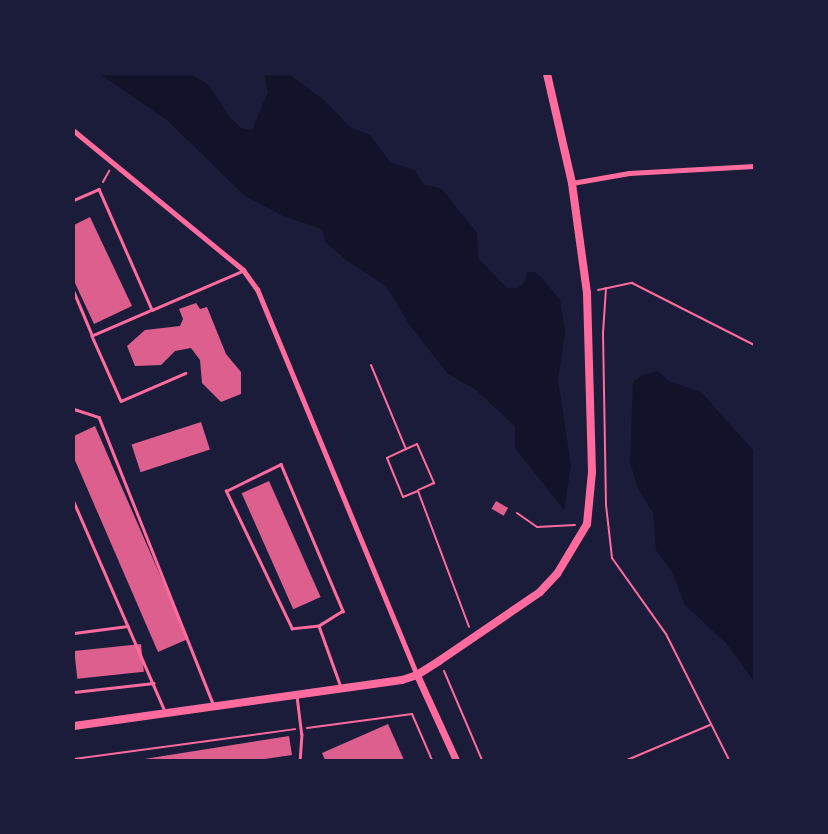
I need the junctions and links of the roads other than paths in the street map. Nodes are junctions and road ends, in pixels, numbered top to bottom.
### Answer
1 (547, 74) edge
2 (74, 131) edge
3 (754, 166) edge
4 (572, 183) junction
5 (74, 200) edge
6 (243, 270) junction
7 (74, 293) edge
8 (152, 310) junction
9 (92, 336) junction
10 (185, 373) dead end
11 (74, 409) edge
12 (74, 502) edge
13 (128, 626) junction
14 (319, 626) junction
15 (74, 633) edge
16 (417, 675) junction
17 (153, 683) junction
18 (342, 690) junction
19 (74, 692) edge
20 (297, 696) junction
21 (214, 708) junction
22 (167, 714) junction
23 (74, 726) edge
24 (300, 761) edge
25 (456, 761) edge

1 - 4 main road
2 - 6 street
3 - 4 street
4 - 16 main road
5 - 8 lane
6 - 8 lane
6 - 16 street
7 - 9 lane
8 - 9 lane
9 - 10 lane
11 - 21 lane
12 - 13 lane
13 - 15 lane
13 - 17 lane
14 - 14 lane
14 - 18 lane
16 - 18 main road
16 - 25 street
17 - 19 lane
17 - 22 lane
18 - 20 main road
20 - 21 main road
20 - 24 lane
21 - 22 main road
22 - 23 main road

